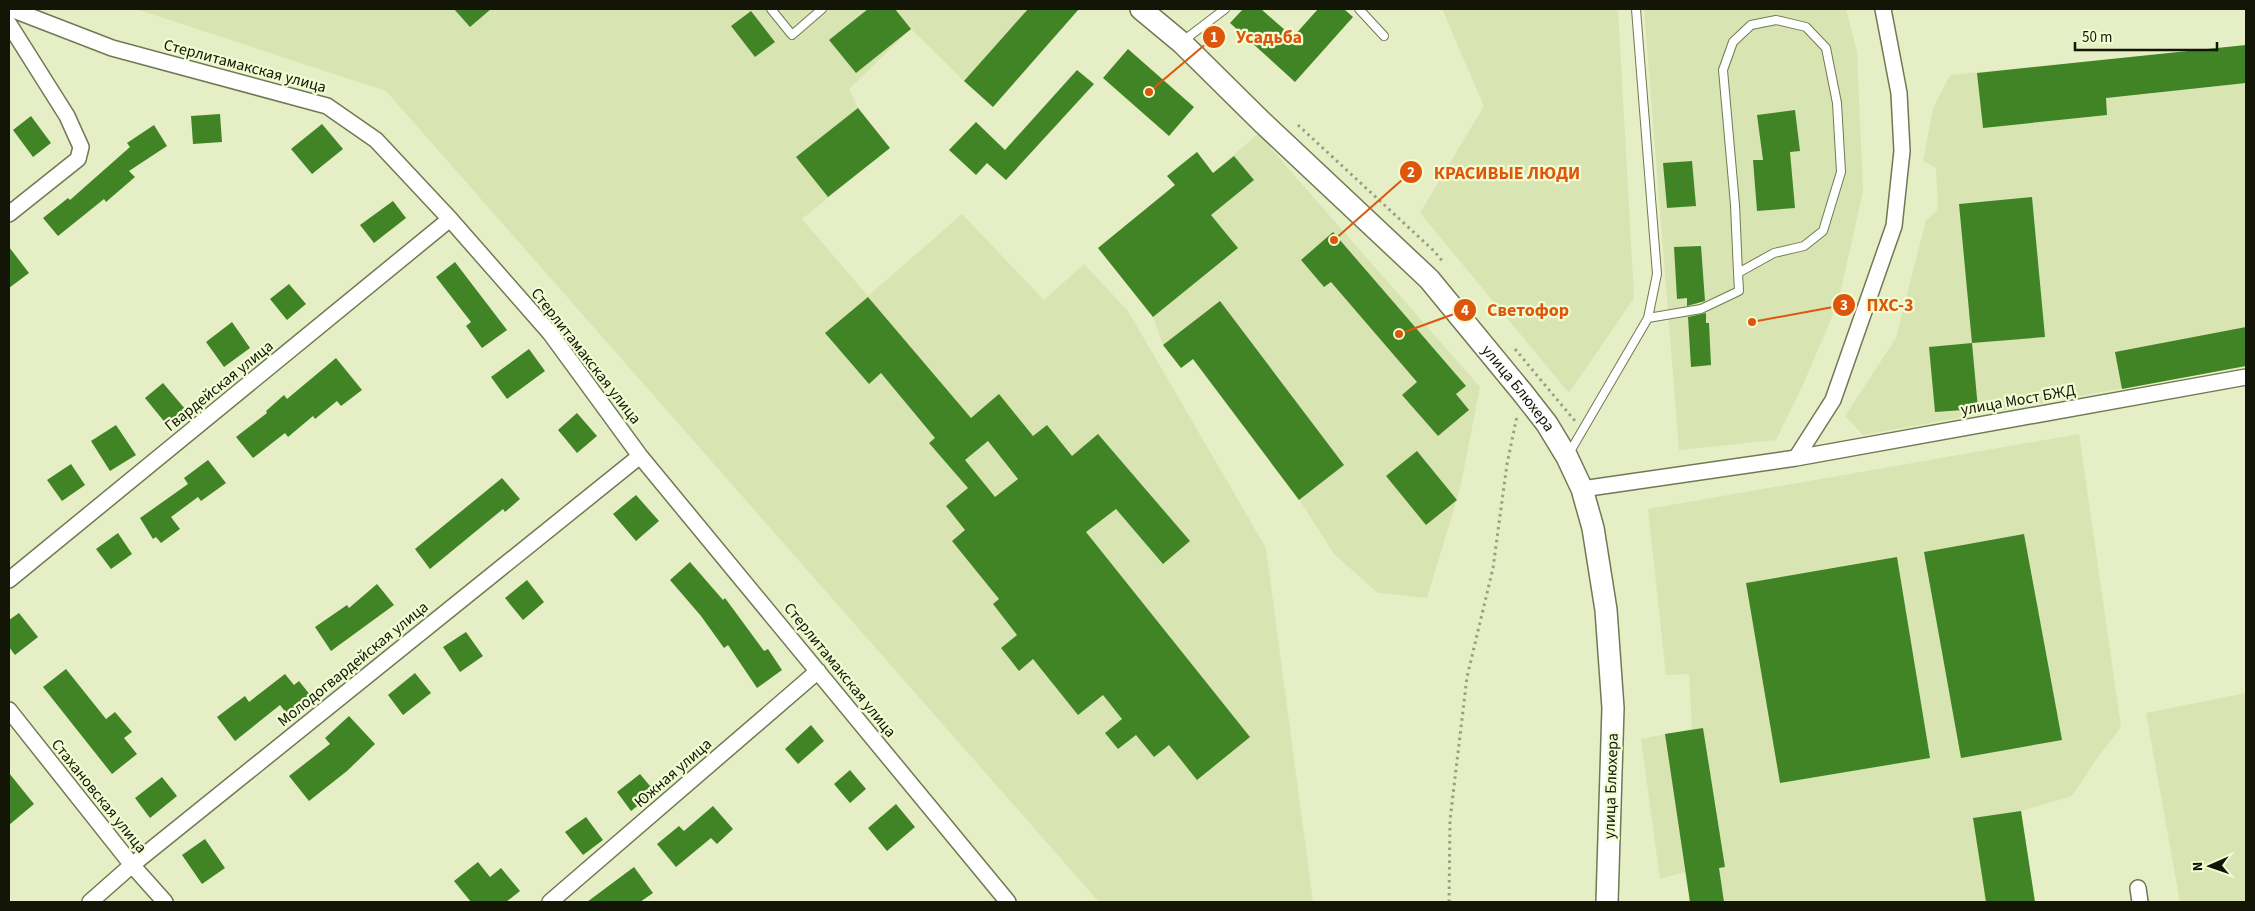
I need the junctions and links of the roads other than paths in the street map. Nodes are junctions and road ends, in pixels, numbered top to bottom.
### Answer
1 (11, 9) edge
2 (770, 9) edge
3 (822, 9) edge
4 (1141, 9) edge
5 (1225, 9) edge
6 (1359, 9) edge
7 (1636, 9) edge
8 (1883, 9) edge
9 (9, 24) edge
10 (1384, 36) dead end
11 (1182, 43) junction
12 (9, 214) edge
13 (450, 219) junction
14 (1738, 273) junction
15 (1648, 318) junction
16 (2246, 377) edge
17 (640, 456) junction
18 (1566, 457) junction
19 (1796, 458) junction
20 (1582, 489) junction
21 (9, 580) edge
22 (818, 671) junction
23 (9, 710) edge
24 (132, 865) junction
25 (90, 902) edge
26 (165, 902) edge
27 (550, 902) edge
28 (1008, 902) edge
29 (1608, 902) edge

1 - 13 street, Стерлитамакская улица
2 - 3 lane
4 - 11 main road, улица Блюхера
5 - 11 lane
6 - 10 lane
7 - 15 lane
8 - 19 street
9 - 12 street
11 - 18 main road, улица Блюхера
13 - 17 street, Стерлитамакская улица
13 - 21 street, Гвардейская улица
14 - 14 lane
14 - 15 lane
15 - 18 lane
16 - 19 street, улица Мост БЖД
17 - 22 street, Стерлитамакская улица
17 - 24 street, Молодогвардейская улица
18 - 20 main road, улица Блюхера
19 - 20 street, улица Мост БЖД
20 - 29 main road, улица Блюхера
22 - 27 street, Южная улица
22 - 28 street, Стерлитамакская улица
23 - 24 street, Стахановская улица
24 - 25 street, Молодогвардейская улица
24 - 26 street, Стахановская улица

